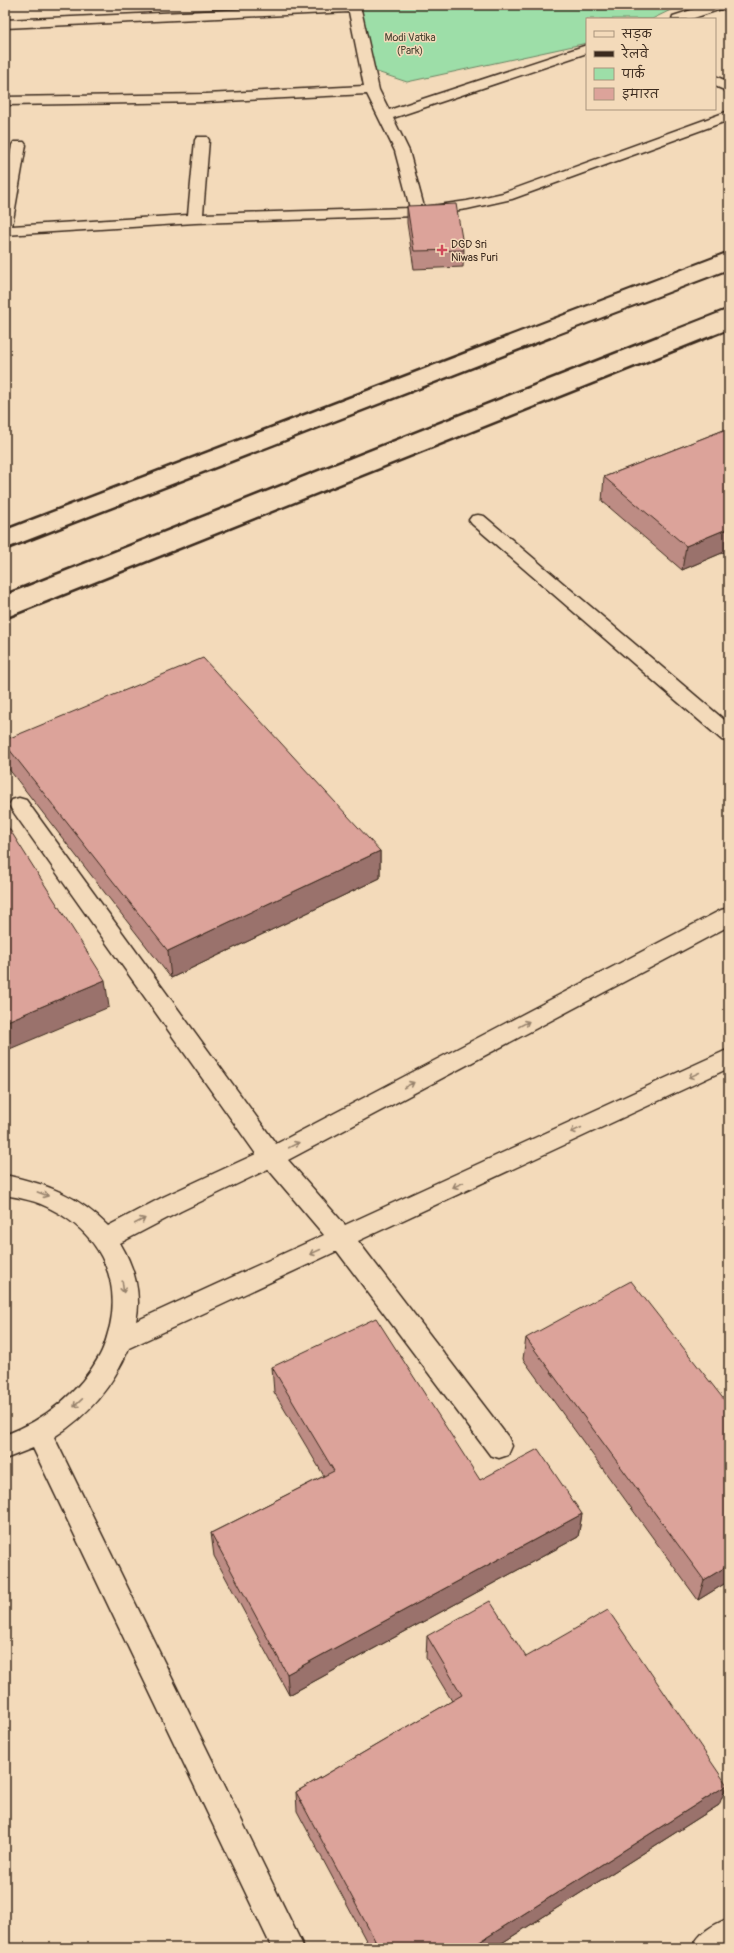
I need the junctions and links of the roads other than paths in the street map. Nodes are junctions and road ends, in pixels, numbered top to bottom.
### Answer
1 (720, 5) edge
2 (354, 7) edge
3 (681, 18) edge
4 (5, 24) edge
5 (586, 49) edge
6 (716, 81) edge
7 (729, 88) edge
8 (372, 90) junction
9 (5, 101) edge
10 (729, 115) edge
11 (384, 116) junction
12 (202, 140) dead end
13 (19, 145) dead end
14 (418, 212) junction
15 (195, 219) junction
16 (5, 226) edge
17 (5, 231) edge
18 (478, 520) dead end
19 (729, 735) edge
20 (19, 805) dead end
21 (729, 916) edge
22 (729, 1058) edge
23 (272, 1157) junction
24 (5, 1185) edge
25 (105, 1239) junction
26 (342, 1239) junction
27 (119, 1341) junction
28 (39, 1433) junction
29 (499, 1446) dead end
30 (5, 1447) edge
31 (729, 1934) edge
32 (288, 1948) edge
33 (708, 1948) edge

1 - 3 street
2 - 4 street
2 - 8 street
5 - 11 street
6 - 7 street
8 - 9 street
8 - 11 street
10 - 14 street
11 - 14 street
12 - 15 street
13 - 16 street
14 - 15 street
15 - 17 street
18 - 19 street
20 - 23 street
23 -> 21 street
22 -> 26 street
25 -> 23 street
23 - 26 street
24 -> 25 street
25 -> 27 street
26 -> 27 street
26 - 29 street
27 -> 28 street
28 - 30 street
28 - 32 street
31 - 33 street

